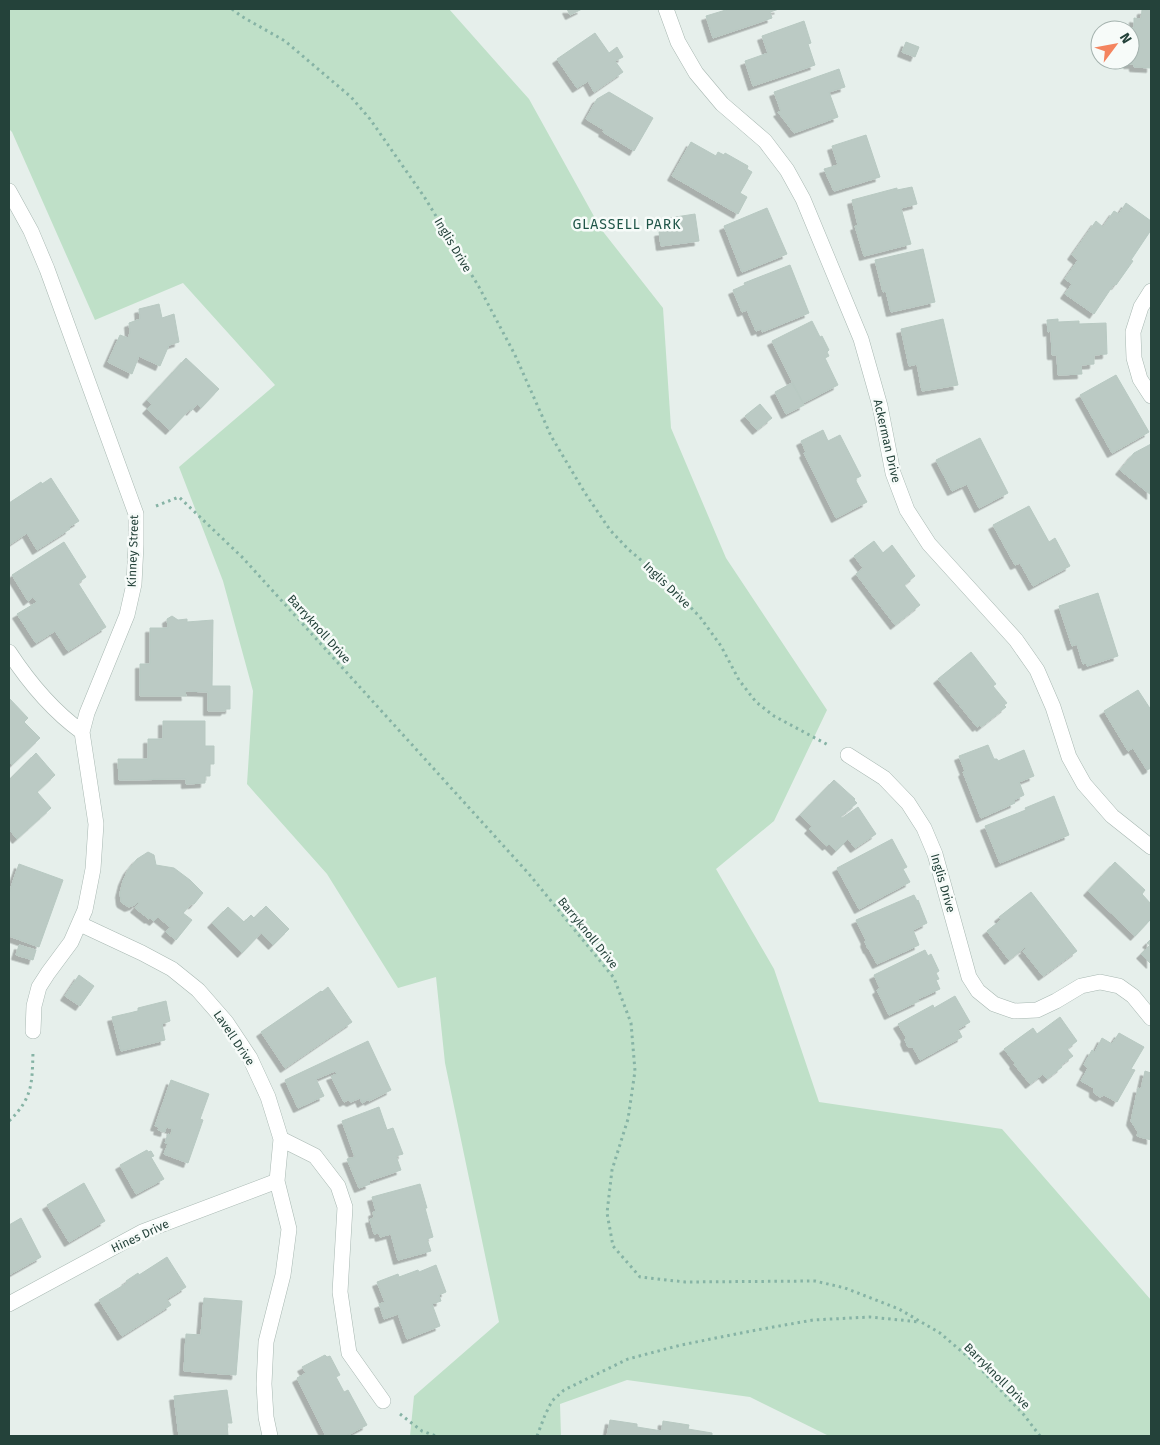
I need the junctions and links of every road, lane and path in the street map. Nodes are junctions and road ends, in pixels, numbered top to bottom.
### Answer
1 (232, 9) edge
2 (666, 9) edge
3 (9, 191) edge
4 (1151, 291) edge
5 (1151, 396) edge
6 (136, 514) junction
7 (9, 654) edge
8 (82, 732) junction
9 (848, 755) joint
10 (1151, 847) edge
11 (80, 924) junction
12 (1151, 1018) edge
13 (34, 1030) joint
14 (9, 1121) edge
15 (281, 1139) junction
16 (277, 1181) junction
17 (9, 1304) edge
18 (922, 1322) junction
19 (383, 1401) joint
20 (270, 1436) edge
21 (436, 1436) edge
22 (537, 1436) edge
23 (1040, 1436) edge

1 - 9 path, Inglis Drive
2 - 10 street, Ackerman Drive
3 - 6 street, Kinney Street
4 - 5 street
6 - 8 street, Kinney Street
6 - 18 path, Barryknoll Drive
7 - 8 street
8 - 11 street, Kinney Street
9 - 12 street, Inglis Drive
11 - 13 street
11 - 15 street, Lavell Drive
13 - 14 path
15 - 16 street, Lavell Drive
15 - 19 street
16 - 17 street, Hines Drive
16 - 20 street, Lavell Drive
18 - 22 path
18 - 23 path, Barryknoll Drive
19 - 21 path

